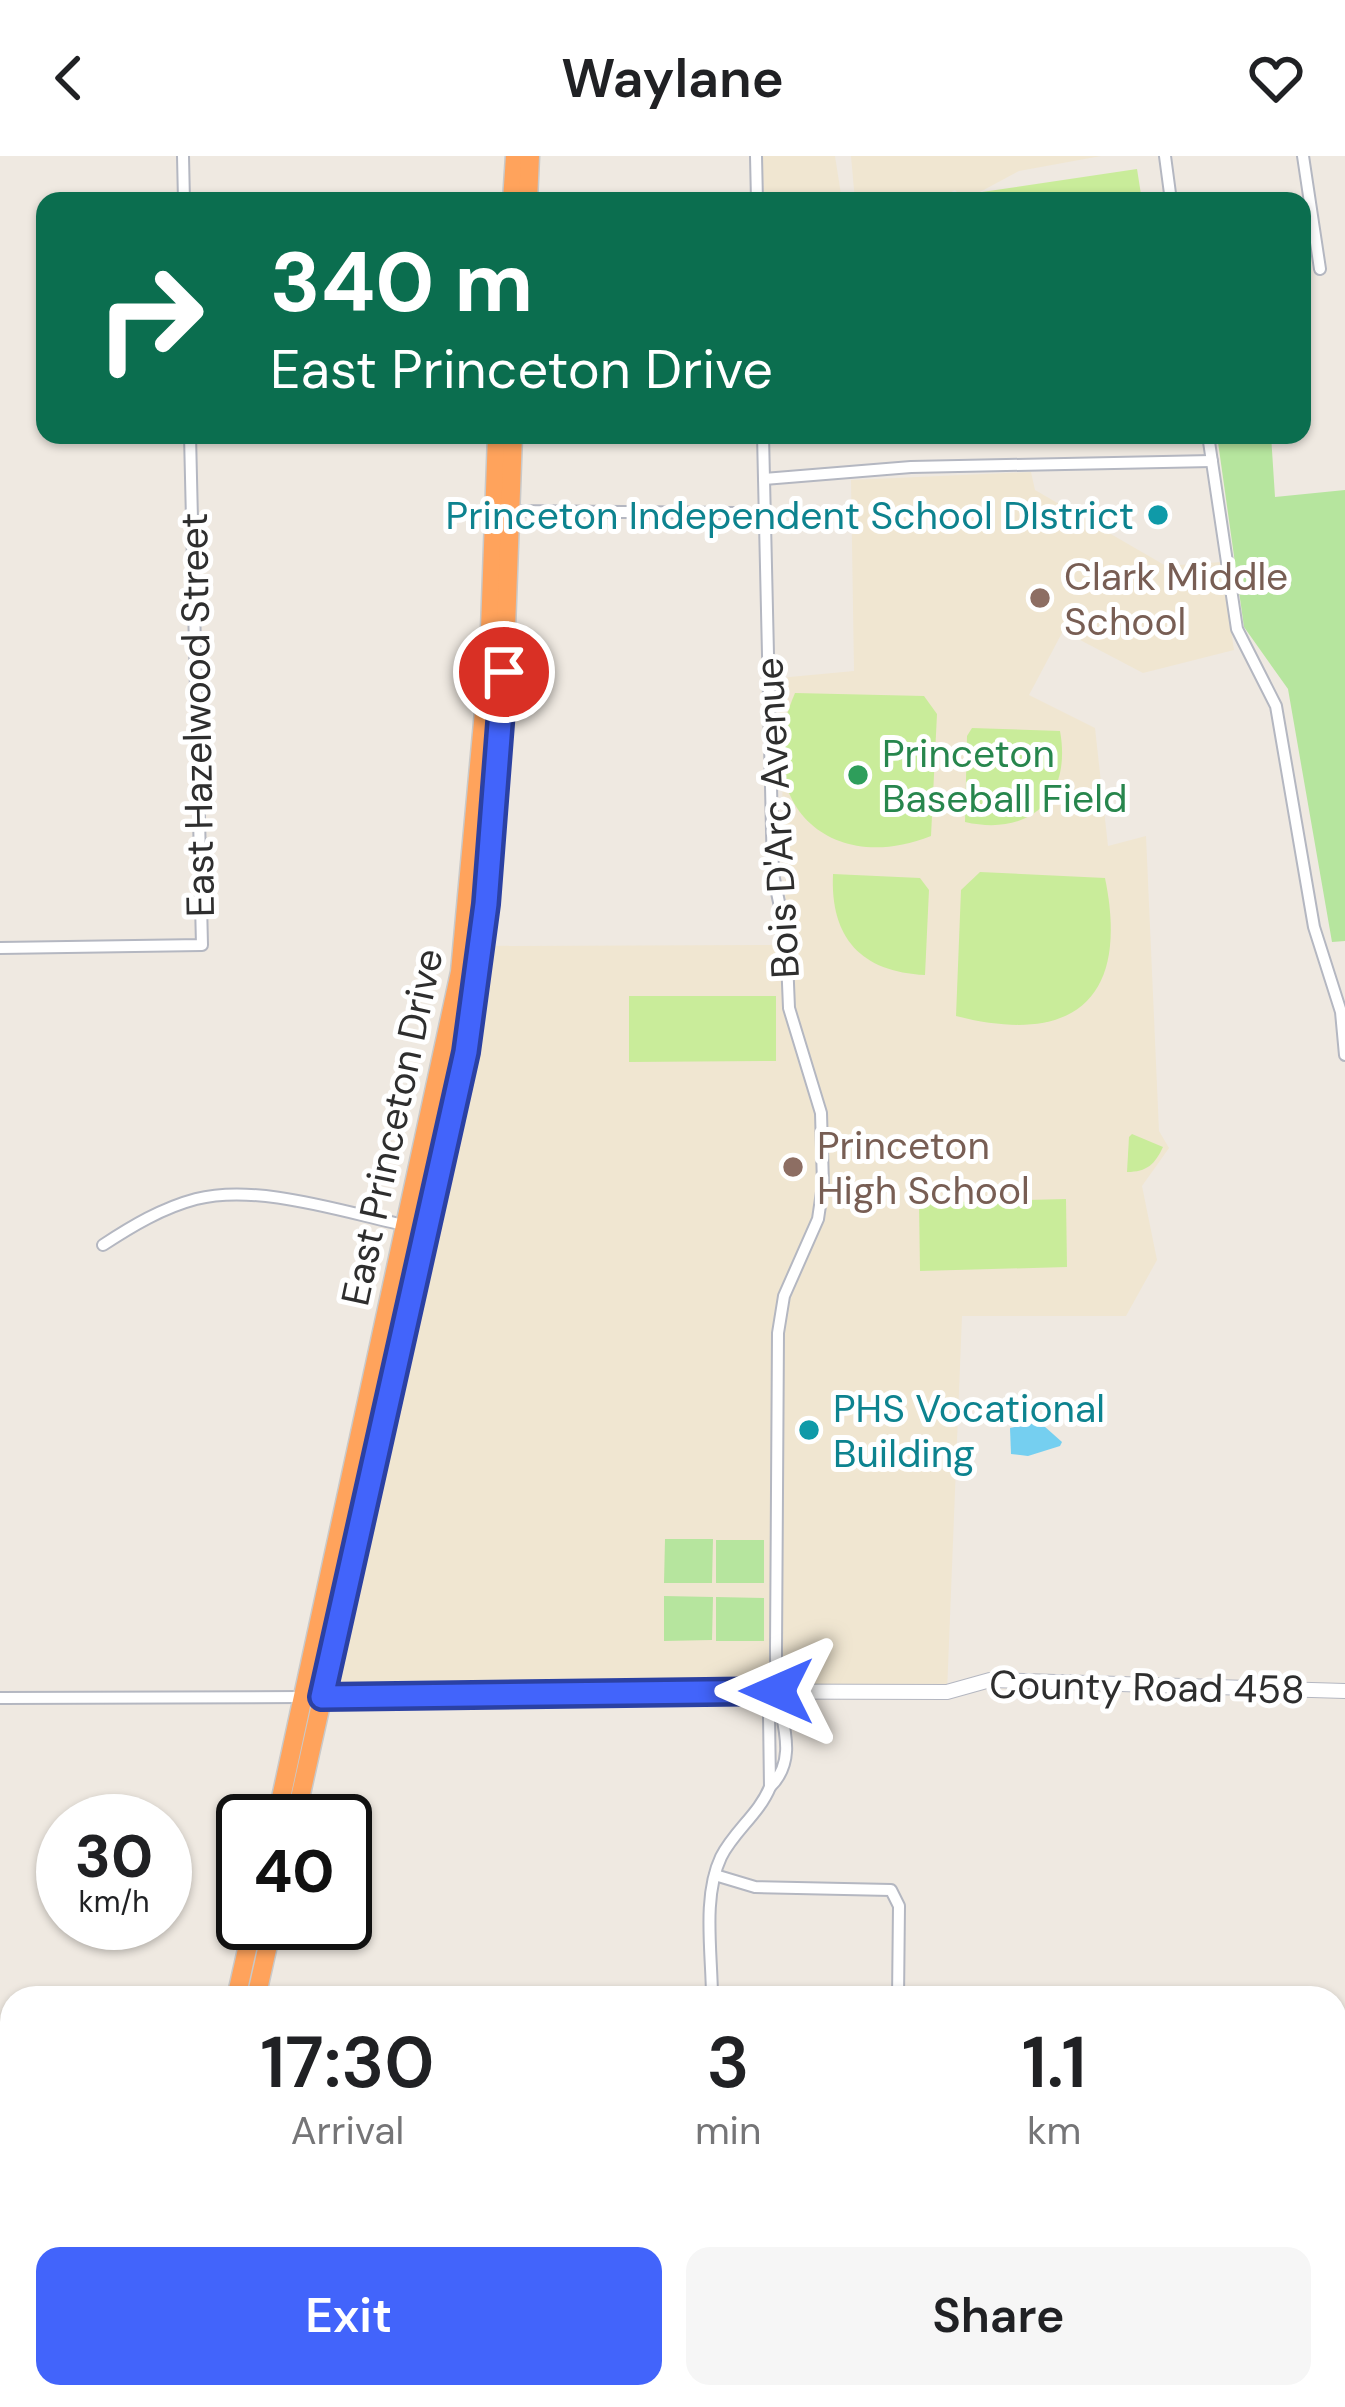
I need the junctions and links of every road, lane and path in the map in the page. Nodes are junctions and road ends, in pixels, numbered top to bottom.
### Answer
1 (182, 156) edge
2 (515, 156) edge
3 (530, 156) edge
4 (756, 156) edge
5 (1165, 156) edge
6 (1304, 156) edge
7 (184, 192) edge
8 (513, 192) edge
9 (528, 192) edge
10 (757, 192) edge
11 (1171, 192) edge
12 (1309, 192) edge
13 (1311, 205) edge
14 (1320, 269) dead end
15 (190, 444) edge
16 (497, 444) edge
17 (513, 444) edge
18 (763, 444) edge
19 (1209, 444) edge
20 (1212, 461) junction
21 (764, 479) junction
22 (509, 511) junction
23 (735, 513) dead end
24 (501, 535) junction
25 (4, 948) edge
26 (444, 1048) junction
27 (466, 1052) junction
28 (1345, 1054) edge
29 (417, 1227) junction
30 (103, 1245) dead end
31 (777, 1691) junction
32 (1345, 1691) edge
33 (313, 1697) junction
34 (0, 1698) edge
35 (284, 1794) edge
36 (299, 1794) edge
37 (715, 1875) junction
38 (247, 1950) edge
39 (267, 1950) edge
40 (239, 1986) edge
41 (259, 1986) edge
42 (712, 1986) edge
43 (898, 1986) edge

1 - 7 street
2 - 8 highway
3 - 9 highway
4 - 10 street
5 - 11 street
6 - 12 street
13 - 14 street
15 - 25 street, East Hazelwood Street
16 - 24 highway, East Princeton Drive
17 - 22 highway, East Princeton Drive
18 - 21 street, Bois D'Arc Avenue
19 - 20 street
20 - 21 street
20 - 28 street
21 - 31 street, Bois D'Arc Avenue
22 - 23 street
22 - 24 highway, East Princeton Drive
24 - 26 highway, East Princeton Drive
24 - 27 highway, East Princeton Drive
26 - 27 highway
26 - 29 highway, East Princeton Drive
27 - 29 highway, East Princeton Drive
29 - 30 street
29 - 33 highway, East Princeton Drive
31 - 32 street, County Road 458
31 - 33 street, County Road 458
31 - 37 street, Bois D'Arc Avenue
33 - 34 street
33 - 35 highway, East Princeton Drive
33 - 36 highway, East Princeton Drive
37 - 42 street
37 - 43 street
38 - 40 highway
39 - 41 highway

